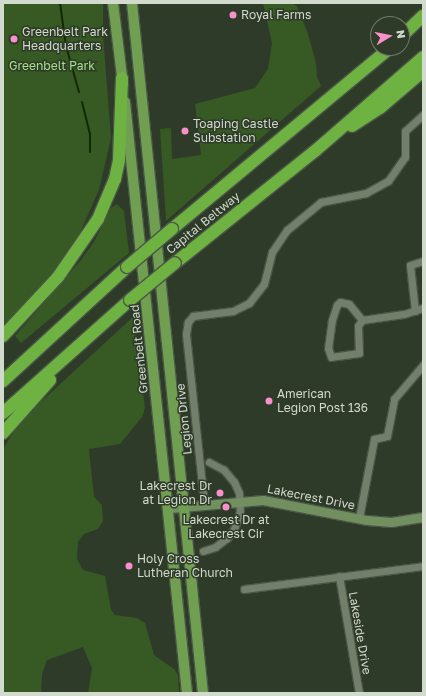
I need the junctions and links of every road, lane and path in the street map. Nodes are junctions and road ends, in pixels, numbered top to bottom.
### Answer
1 (113, 3) edge
2 (132, 3) edge
3 (423, 16) edge
4 (423, 20) edge
5 (410, 29) edge
6 (410, 31) edge
7 (381, 56) edge
8 (423, 57) edge
9 (423, 71) edge
10 (122, 78) junction
11 (423, 115) edge
12 (314, 151) junction
13 (423, 261) edge
14 (423, 308) edge
15 (415, 311) junction
16 (362, 320) junction
17 (104, 322) junction
18 (3, 336) edge
19 (50, 337) junction
20 (423, 365) edge
21 (3, 372) edge
22 (3, 381) edge
23 (3, 413) edge
24 (3, 433) edge
25 (209, 462) dead end
26 (240, 500) junction
27 (204, 503) junction
28 (186, 505) junction
29 (170, 508) junction
30 (423, 517) edge
31 (359, 518) junction
32 (203, 550) dead end
33 (423, 566) edge
34 (339, 576) junction
35 (244, 589) dead end
36 (187, 693) edge
37 (203, 693) edge
38 (359, 693) edge

1 - 10 main road, Greenbelt Road
2 - 28 main road
3 - 5 highway
4 - 6 highway
7 - 19 highway, Capital Beltway, bridge
8 - 12 highway, Capital Beltway
9 - 12 highway
10 - 18 highway
10 - 29 main road, Greenbelt Road
11 - 27 street, Legion Drive
12 - 17 highway, Capital Beltway, bridge
13 - 15 street
14 - 15 street
15 - 16 street
16 - 16 street
17 - 23 highway, Capital Beltway
17 - 24 highway
19 - 21 highway
19 - 22 highway, Capital Beltway
20 - 31 street
25 - 26 street
26 - 27 street, Lakecrest Drive
26 - 31 street, Lakecrest Drive
26 - 32 street
27 - 28 street, Lakecrest Drive
28 - 29 street, Lakecrest Drive
28 - 37 main road
29 - 36 main road, Greenbelt Road
30 - 31 street, Lakecrest Drive
33 - 34 street, Lakeside Drive
34 - 35 street, Lakeside Drive
34 - 38 street, Lakeside Drive

